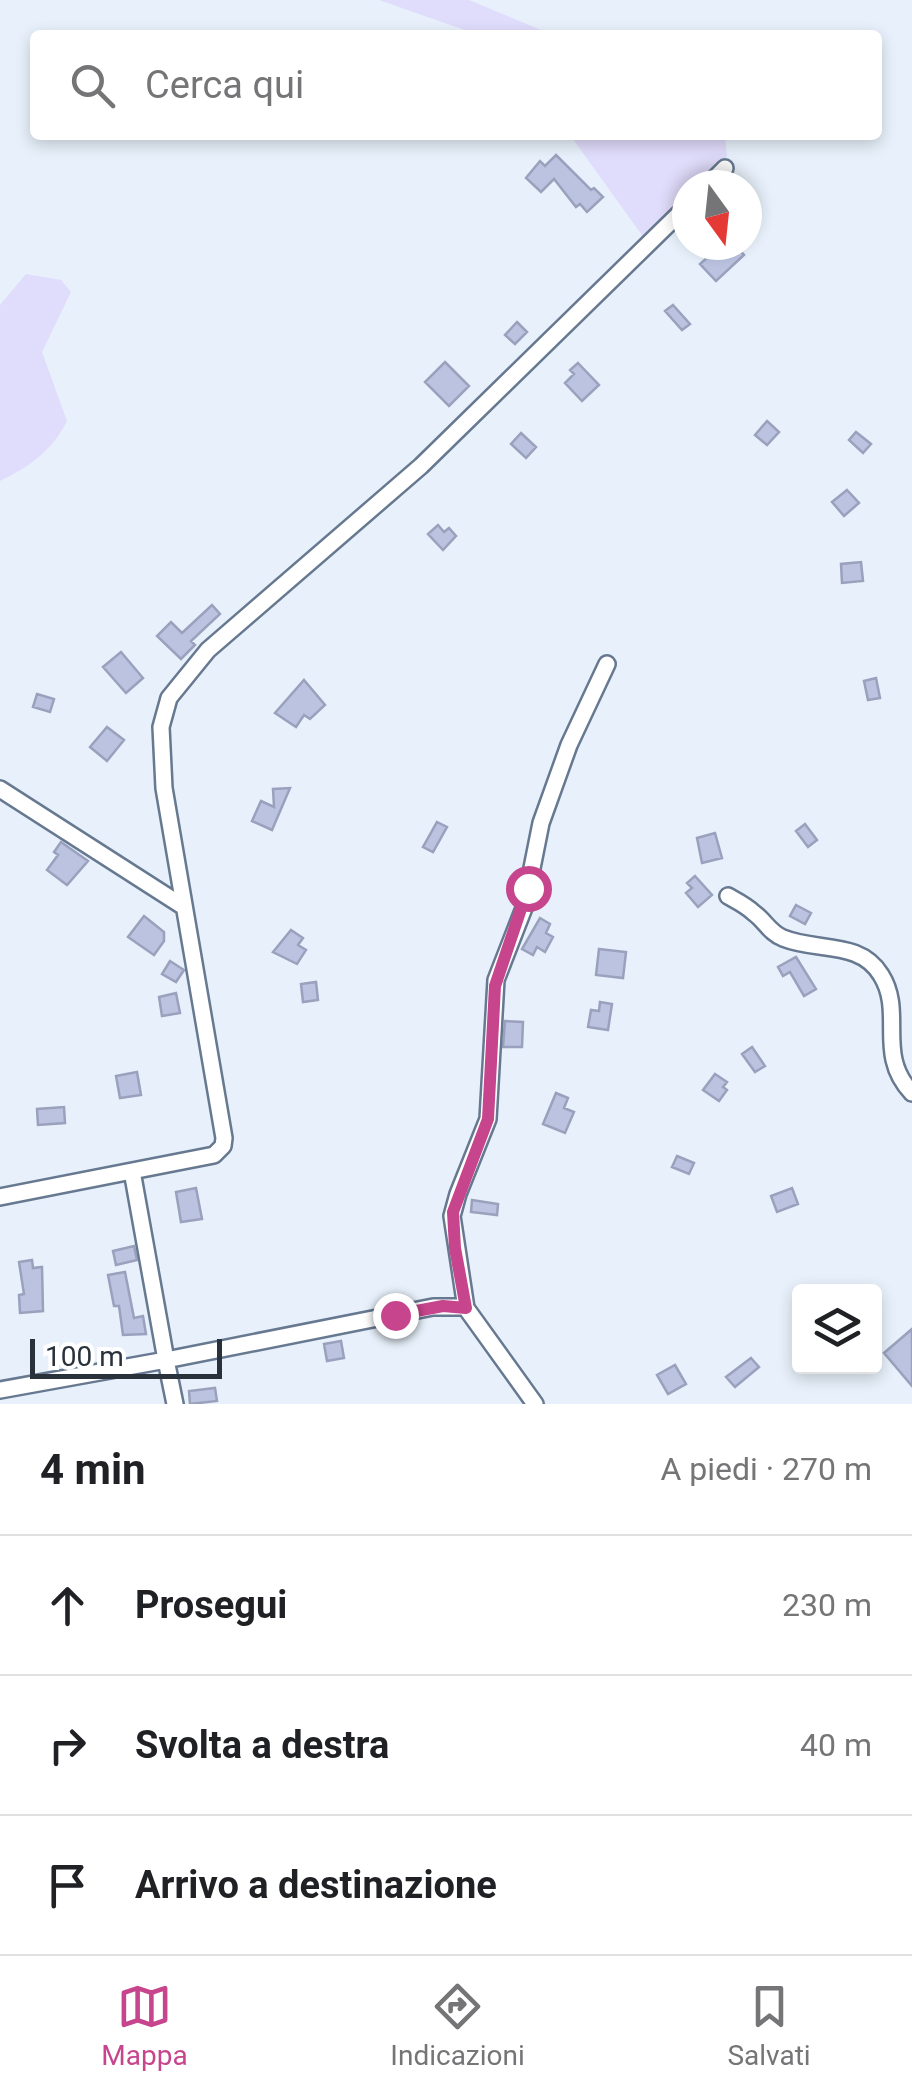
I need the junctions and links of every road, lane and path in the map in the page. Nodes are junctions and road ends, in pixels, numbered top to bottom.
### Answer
1 (672, 221) edge
2 (607, 664) dead end
3 (0, 789) edge
4 (728, 896) dead end
5 (184, 908) junction
6 (912, 1093) edge
7 (132, 1171) junction
8 (0, 1197) edge
9 (466, 1308) junction
10 (166, 1360) junction
11 (0, 1390) edge
12 (174, 1404) edge
13 (535, 1404) edge

1 - 5 street
2 - 9 street
3 - 5 street
4 - 6 street
5 - 7 street
7 - 8 street
7 - 10 street
9 - 10 street
9 - 13 street
10 - 11 street
10 - 12 street

